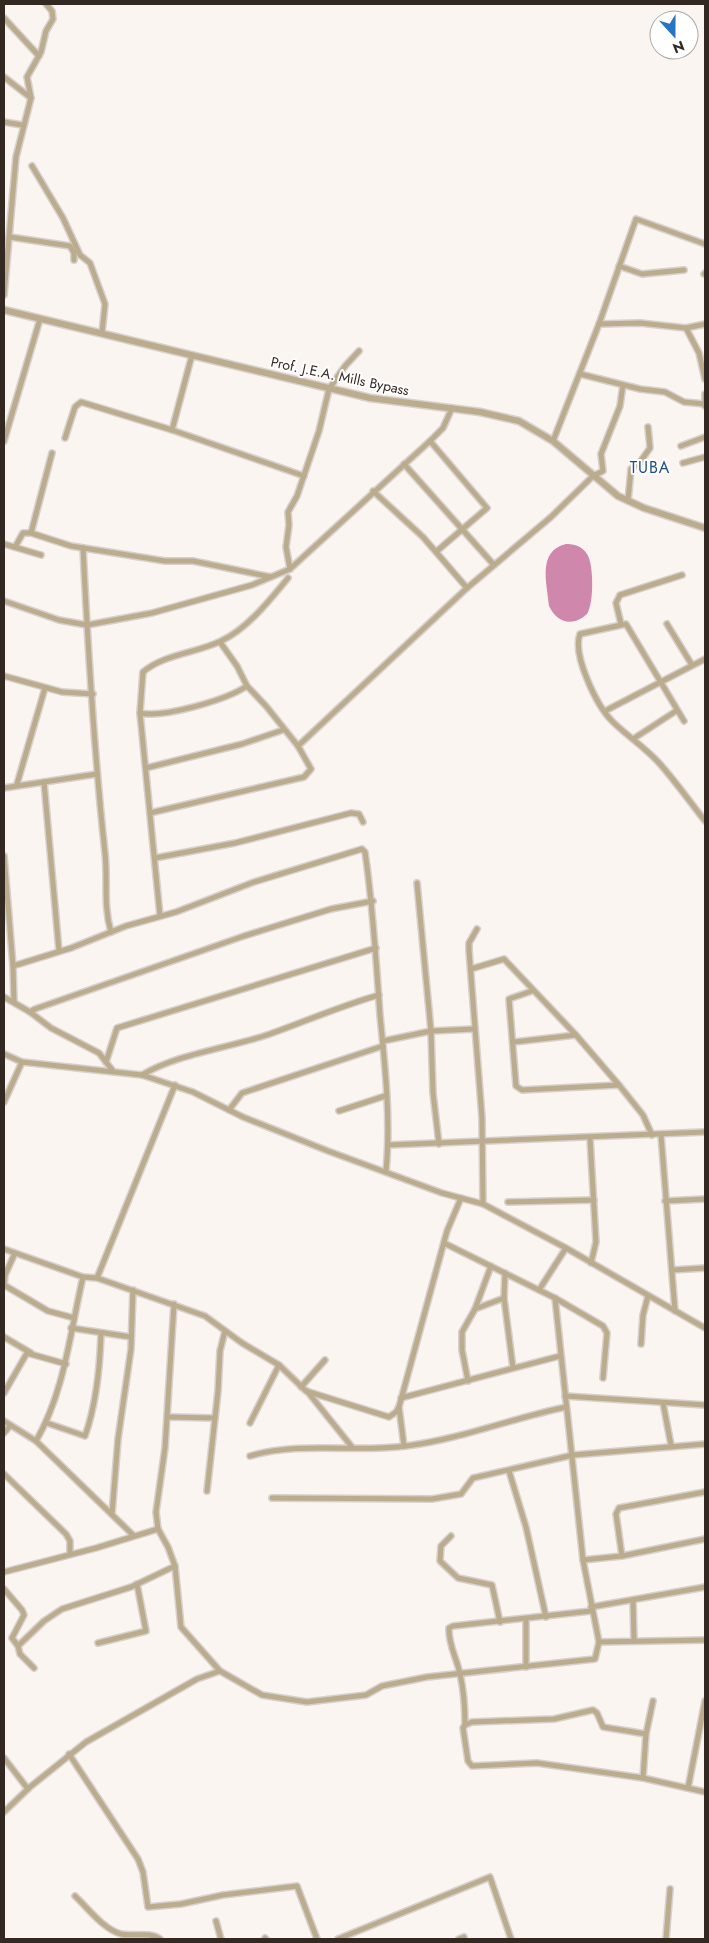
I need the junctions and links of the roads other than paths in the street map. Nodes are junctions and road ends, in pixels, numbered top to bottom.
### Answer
1 (46, 4) edge
2 (4, 18) edge
3 (39, 56) junction
4 (4, 77) edge
5 (31, 98) junction
6 (4, 122) edge
7 (22, 125) junction
8 (32, 166) dead end
9 (10, 237) junction
10 (705, 244) edge
11 (74, 260) dead end
12 (619, 266) junction
13 (684, 270) dead end
14 (4, 294) edge
15 (4, 310) edge
16 (40, 319) junction
17 (599, 324) junction
18 (705, 324) edge
19 (686, 328) junction
20 (102, 333) junction
21 (359, 351) dead end
22 (192, 355) junction
23 (580, 374) junction
24 (705, 380) edge
25 (623, 385) junction
26 (329, 389) junction
27 (705, 394) edge
28 (705, 405) edge
29 (452, 408) junction
30 (648, 427) dead end
31 (172, 430) junction
32 (705, 437) edge
33 (65, 438) dead end
34 (430, 441) junction
35 (553, 441) junction
36 (4, 442) edge
37 (681, 446) dead end
38 (52, 453) dead end
39 (705, 458) edge
40 (683, 463) dead end
41 (404, 464) junction
42 (304, 476) junction
43 (593, 476) junction
44 (373, 491) junction
45 (628, 502) junction
46 (704, 528) edge
47 (462, 531) junction
48 (31, 533) junction
49 (4, 544) edge
50 (15, 547) junction
51 (83, 548) junction
52 (437, 551) junction
53 (41, 555) dead end
54 (494, 565) junction
55 (290, 569) junction
56 (682, 574) dead end
57 (271, 578) junction
58 (288, 578) dead end
59 (467, 588) junction
60 (4, 601) edge
61 (620, 624) junction
62 (667, 624) dead end
63 (87, 625) junction
64 (220, 642) junction
65 (705, 659) edge
66 (692, 666) junction
67 (4, 676) edge
68 (661, 682) junction
69 (247, 686) junction
70 (46, 688) junction
71 (93, 694) junction
72 (676, 710) junction
73 (605, 711) junction
74 (140, 713) junction
75 (684, 721) dead end
76 (283, 730) junction
77 (633, 739) junction
78 (298, 746) junction
79 (146, 768) junction
80 (97, 774) junction
81 (44, 782) junction
82 (17, 784) junction
83 (4, 788) edge
84 (150, 813) junction
85 (705, 821) edge
86 (363, 822) dead end
87 (4, 856) edge
88 (155, 858) junction
89 (417, 883) dead end
90 (373, 901) junction
91 (160, 916) junction
92 (477, 929) dead end
93 (112, 932) junction
94 (376, 948) junction
95 (59, 952) junction
96 (13, 966) junction
97 (471, 969) junction
98 (532, 991) junction
99 (379, 995) junction
100 (4, 997) edge
101 (14, 1002) junction
102 (30, 1012) junction
103 (474, 1029) junction
104 (431, 1031) junction
105 (576, 1035) junction
106 (514, 1042) junction
107 (383, 1043) junction
108 (4, 1054) edge
109 (22, 1062) junction
110 (106, 1062) junction
111 (113, 1071) junction
112 (142, 1075) junction
113 (175, 1085) junction
114 (619, 1085) junction
115 (385, 1096) junction
116 (4, 1102) edge
117 (229, 1110) junction
118 (338, 1111) dead end
119 (705, 1132) edge
120 (652, 1135) junction
121 (661, 1135) junction
122 (590, 1138) junction
123 (482, 1141) junction
124 (439, 1144) junction
125 (388, 1145) junction
126 (386, 1171) junction
127 (461, 1198) junction
128 (594, 1200) junction
129 (705, 1200) edge
130 (665, 1201) junction
131 (508, 1202) dead end
132 (483, 1204) junction
133 (444, 1243) junction
134 (566, 1248) junction
135 (4, 1249) edge
136 (15, 1253) junction
137 (591, 1263) junction
138 (491, 1266) junction
139 (705, 1268) edge
140 (672, 1270) junction
141 (505, 1273) junction
142 (83, 1276) junction
143 (97, 1278) junction
144 (133, 1290) junction
145 (539, 1290) junction
146 (648, 1296) junction
147 (504, 1298) junction
148 (555, 1298) junction
149 (174, 1304) junction
150 (475, 1309) junction
151 (675, 1311) junction
152 (74, 1318) junction
153 (71, 1328) junction
154 (705, 1328) edge
155 (225, 1331) junction
156 (100, 1333) junction
157 (4, 1337) edge
158 (131, 1338) junction
159 (641, 1344) dead end
160 (31, 1353) junction
161 (560, 1356) junction
162 (325, 1360) dead end
163 (66, 1364) junction
164 (279, 1365) junction
165 (513, 1368) junction
166 (603, 1378) dead end
167 (468, 1381) junction
168 (300, 1387) junction
169 (306, 1391) junction
170 (4, 1393) edge
171 (565, 1396) junction
172 (401, 1398) junction
173 (663, 1403) junction
174 (705, 1405) edge
175 (399, 1406) junction
176 (566, 1407) junction
177 (168, 1418) junction
178 (215, 1418) junction
179 (4, 1421) edge
180 (47, 1423) junction
181 (250, 1423) dead end
182 (10, 1426) junction
183 (4, 1433) edge
184 (36, 1441) junction
185 (705, 1444) edge
186 (671, 1445) junction
187 (404, 1446) junction
188 (352, 1447) junction
189 (573, 1455) junction
190 (250, 1456) dead end
191 (509, 1471) junction
192 (4, 1474) edge
193 (207, 1491) dead end
194 (705, 1492) edge
195 (272, 1498) dead end
196 (112, 1514) junction
197 (158, 1529) junction
198 (133, 1535) junction
199 (451, 1536) dead end
200 (705, 1539) edge
201 (70, 1554) junction
202 (622, 1556) junction
203 (583, 1560) junction
204 (175, 1566) junction
205 (4, 1572) edge
206 (137, 1584) junction
207 (705, 1586) edge
208 (4, 1589) edge
209 (633, 1600) junction
210 (591, 1609) junction
211 (546, 1617) junction
212 (526, 1619) junction
213 (500, 1622) junction
214 (705, 1640) edge
215 (634, 1641) junction
216 (98, 1642) dead end
217 (598, 1642) junction
218 (18, 1646) junction
219 (526, 1667) junction
220 (34, 1668) dead end
221 (220, 1671) junction
222 (460, 1673) junction
223 (653, 1701) dead end
224 (705, 1701) edge
225 (465, 1725) junction
226 (646, 1734) junction
227 (69, 1754) junction
228 (4, 1758) edge
229 (643, 1778) junction
230 (688, 1788) junction
231 (28, 1789) junction
232 (705, 1792) edge
233 (4, 1812) edge
234 (670, 1889) dead end
235 (75, 1896) dead end
236 (216, 1921) dead end
237 (160, 1939) edge
238 (221, 1939) edge
239 (317, 1939) edge
240 (338, 1939) edge
241 (511, 1939) edge
242 (666, 1939) edge

1 - 3 street
2 - 3 street
3 - 5 street
4 - 5 street
5 - 7 street
6 - 7 street
7 - 9 street
8 - 20 street
9 - 11 street
9 - 14 street
10 - 12 street
12 - 13 street
12 - 17 street
15 - 16 street, Prof. J.E.A. Mills Bypass
16 - 20 street, Prof. J.E.A. Mills Bypass
16 - 36 street
17 - 19 street
17 - 23 street
18 - 19 street
19 - 24 street
20 - 22 street, Prof. J.E.A. Mills Bypass
21 - 26 street
22 - 26 street, Prof. J.E.A. Mills Bypass
22 - 31 street
23 - 25 street
23 - 35 street
25 - 28 street
25 - 43 street
26 - 29 street, Prof. J.E.A. Mills Bypass
26 - 42 street
27 - 28 street
29 - 34 street
29 - 35 street, Prof. J.E.A. Mills Bypass
30 - 45 street
31 - 33 street
31 - 42 street
32 - 37 street
34 - 41 street
34 - 47 street
35 - 43 street, Prof. J.E.A. Mills Bypass
38 - 48 street
39 - 40 street
41 - 44 street
41 - 47 street
42 - 55 street
43 - 45 street, Prof. J.E.A. Mills Bypass
43 - 54 street
44 - 52 street
44 - 55 street
45 - 46 street, Prof. J.E.A. Mills Bypass
47 - 52 street
47 - 54 street
48 - 50 street
48 - 51 street
49 - 50 street
50 - 53 street
51 - 57 street
51 - 63 street
52 - 59 street
54 - 59 street
55 - 57 street
56 - 61 street
57 - 63 street
58 - 64 street
59 - 78 street
60 - 63 street
61 - 68 street
61 - 73 street
62 - 66 street
63 - 71 street
64 - 69 street
64 - 74 street
65 - 66 street
66 - 68 street
67 - 70 street
68 - 72 street
68 - 73 street
69 - 74 street
69 - 76 street
70 - 71 street
70 - 82 street
71 - 80 street
72 - 75 street
72 - 77 street
73 - 77 street
74 - 79 street
76 - 78 street
76 - 79 street
77 - 85 street
78 - 84 street
79 - 84 street
80 - 81 street
80 - 93 street
81 - 82 street
81 - 95 street
82 - 83 street
84 - 88 street
86 - 88 street
87 - 96 street
88 - 91 street
89 - 104 street
90 - 91 street
90 - 94 street
90 - 102 street
91 - 93 street
92 - 97 street
93 - 95 street
94 - 99 street
94 - 110 street
95 - 96 street
96 - 101 street
97 - 98 street
97 - 103 street
98 - 105 street
98 - 106 street
99 - 107 street
99 - 112 street
100 - 101 street
101 - 102 street
102 - 110 street
103 - 104 street
103 - 123 street
104 - 107 street
104 - 124 street
105 - 106 street
105 - 114 street
106 - 114 street
107 - 115 street
107 - 117 street
108 - 109 street
109 - 111 street
109 - 116 street
110 - 111 street
111 - 112 street
112 - 113 street
113 - 117 street
113 - 143 street
114 - 120 street
115 - 118 street
115 - 125 street
117 - 126 street
119 - 121 street
120 - 121 street
120 - 122 street
121 - 130 street
122 - 123 street
122 - 128 street
123 - 124 street
123 - 132 street
124 - 125 street
125 - 126 street
126 - 127 street
127 - 132 street
127 - 133 street
128 - 131 street
128 - 137 street
129 - 130 street
130 - 140 street
132 - 134 street
133 - 138 street
133 - 172 street
134 - 137 street
134 - 145 street
135 - 136 street
136 - 142 street
136 - 152 street
137 - 146 street
138 - 141 street
138 - 150 street
139 - 140 street
140 - 151 street
141 - 145 street
141 - 147 street
142 - 143 street
142 - 152 street
143 - 144 street
144 - 149 street
144 - 158 street
145 - 148 street
146 - 151 street
146 - 159 street
147 - 150 street
147 - 165 street
148 - 161 street
148 - 166 street
149 - 155 street
149 - 177 street
150 - 167 street
151 - 154 street
152 - 153 street
153 - 156 street
153 - 163 street
155 - 164 street
155 - 178 street
156 - 158 street
156 - 180 street
157 - 160 street
158 - 196 street
160 - 163 street
160 - 170 street
161 - 165 street
161 - 171 street
162 - 168 street
163 - 180 street
164 - 168 street
164 - 181 street
165 - 167 street
167 - 172 street
168 - 169 street
169 - 175 street
169 - 188 street
171 - 173 street
171 - 176 street
172 - 175 street
173 - 174 street
173 - 186 street
175 - 187 street
176 - 187 street
176 - 189 street
177 - 178 street
177 - 197 street
178 - 193 street
179 - 182 street
180 - 184 street
182 - 183 street
182 - 184 street
184 - 196 street
185 - 186 street
186 - 189 street
187 - 188 street
188 - 190 street
189 - 191 street
189 - 203 street
191 - 195 street
191 - 211 street
192 - 201 street
194 - 202 street
196 - 198 street
197 - 198 street
197 - 204 street
198 - 201 street
199 - 213 street
200 - 202 street
201 - 205 street
202 - 203 street
203 - 210 street
204 - 206 street
204 - 221 street
206 - 216 street
206 - 218 street
207 - 209 street
208 - 218 street
209 - 210 street
209 - 215 street
210 - 211 street
210 - 217 street
211 - 212 street
212 - 213 street
212 - 219 street
213 - 222 street
214 - 215 street
215 - 217 street
217 - 219 street
218 - 220 street
219 - 222 street
221 - 222 street
221 - 227 street
222 - 225 street
223 - 226 street
224 - 230 street
225 - 226 street
225 - 229 street
226 - 229 street
227 - 231 street
227 - 239 street
228 - 231 street
229 - 230 street
230 - 232 street
231 - 233 street
234 - 242 street
235 - 237 street
236 - 238 street
240 - 241 street

